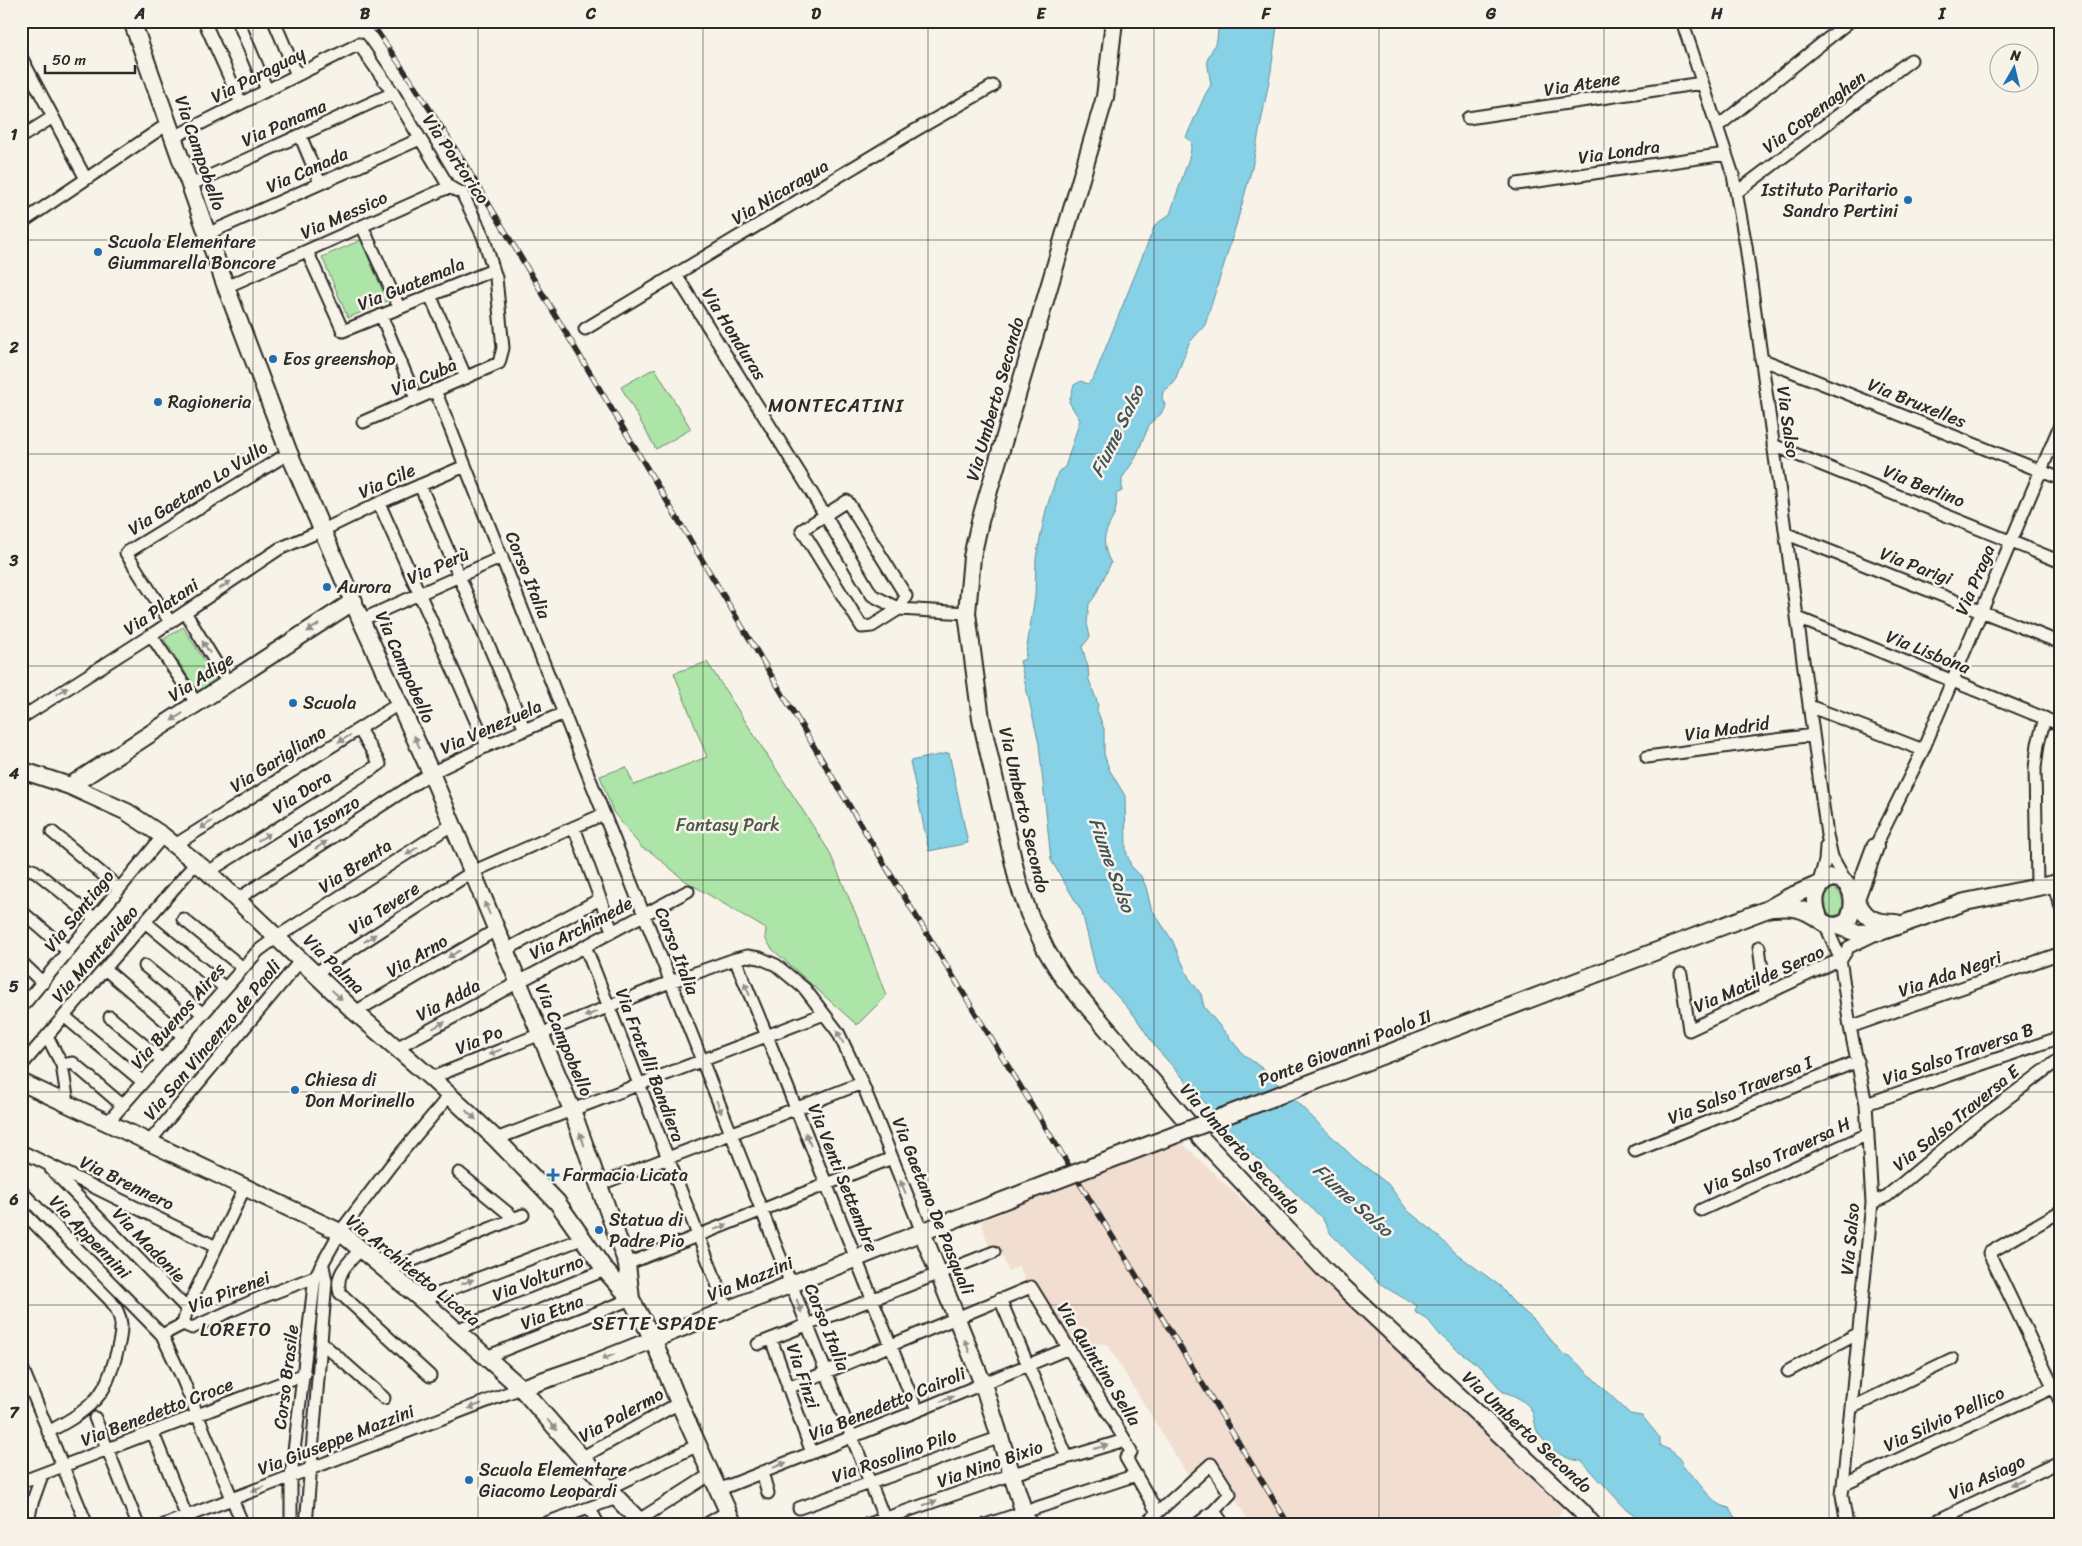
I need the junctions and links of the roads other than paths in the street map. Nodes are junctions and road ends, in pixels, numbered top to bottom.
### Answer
1 (132, 21) edge
2 (204, 21) edge
3 (238, 21) edge
4 (274, 21) edge
5 (1114, 21) edge
6 (1682, 21) edge
7 (1850, 21) edge
8 (359, 44) joint
9 (21, 57) edge
10 (1911, 60) dead end
11 (297, 75) junction
12 (1702, 83) junction
13 (994, 86) dead end
14 (267, 90) junction
15 (393, 93) junction
16 (242, 103) junction
17 (54, 117) junction
18 (1468, 118) dead end
19 (1717, 128) junction
20 (171, 130) junction
21 (300, 135) junction
22 (21, 137) edge
23 (420, 139) junction
24 (1726, 154) junction
25 (86, 179) junction
26 (320, 183) junction
27 (1517, 184) dead end
28 (190, 185) junction
29 (449, 187) junction
30 (1737, 192) junction
31 (21, 222) edge
32 (362, 226) junction
33 (207, 234) junction
34 (307, 251) junction
35 (493, 270) junction
36 (676, 275) junction
37 (226, 287) junction
38 (430, 295) junction
39 (400, 307) junction
40 (381, 315) junction
41 (585, 329) dead end
42 (1761, 359) junction
43 (499, 363) joint
44 (466, 378) junction
45 (435, 390) junction
46 (416, 399) junction
47 (363, 422) dead end
48 (2061, 423) edge
49 (1773, 444) junction
50 (289, 453) junction
51 (465, 466) junction
52 (2040, 470) junction
53 (2061, 479) edge
54 (420, 485) junction
55 (379, 503) junction
56 (824, 515) junction
57 (323, 530) junction
58 (1787, 534) junction
59 (2011, 540) junction
60 (502, 557) junction
61 (2061, 562) edge
62 (459, 575) junction
63 (419, 593) junction
64 (354, 601) junction
65 (899, 610) junction
66 (1981, 611) junction
67 (184, 612) junction
68 (967, 613) junction
69 (1798, 618) junction
70 (361, 620) junction
71 (170, 622) junction
72 (151, 635) junction
73 (2061, 643) edge
74 (1952, 681) junction
75 (228, 683) junction
76 (400, 703) junction
77 (197, 704) junction
78 (1809, 706) junction
79 (564, 713) junction
80 (21, 718) edge
81 (2045, 718) junction
82 (2060, 724) edge
83 (359, 729) junction
84 (526, 730) junction
85 (1813, 735) junction
86 (487, 746) junction
87 (1923, 750) junction
88 (1647, 758) dead end
89 (21, 770) edge
90 (431, 773) junction
91 (70, 786) junction
92 (604, 814) junction
93 (453, 824) junction
94 (574, 827) junction
95 (52, 832) dead end
96 (1827, 834) junction
97 (169, 840) junction
98 (1875, 847) junction
99 (21, 866) edge
100 (202, 868) junction
101 (472, 872) junction
102 (2050, 884) edge
103 (119, 888) junction
104 (688, 891) dead end
105 (600, 899) junction
106 (236, 900) junction
107 (1836, 901) junction
108 (2061, 907) edge
109 (1768, 909) junction
110 (21, 910) edge
111 (644, 914) junction
112 (94, 918) junction
113 (183, 919) dead end
114 (145, 922) junction
115 (1904, 923) junction
116 (496, 930) junction
117 (612, 931) junction
118 (1880, 932) junction
119 (277, 937) junction
120 (585, 946) junction
121 (1759, 947) dead end
122 (68, 951) junction
123 (504, 951) junction
124 (2061, 953) edge
125 (734, 959) junction
126 (301, 960) junction
127 (1840, 960) junction
128 (21, 962) edge
129 (145, 966) dead end
130 (243, 968) junction
131 (105, 969) junction
132 (314, 974) junction
133 (1681, 974) dead end
134 (518, 982) junction
135 (670, 982) junction
136 (43, 983) junction
137 (225, 988) junction
138 (1765, 994) junction
139 (609, 1007) junction
140 (21, 1008) edge
141 (355, 1012) junction
142 (202, 1014) junction
143 (824, 1014) junction
144 (64, 1016) junction
145 (110, 1017) dead end
146 (1850, 1027) junction
147 (540, 1034) junction
148 (47, 1036) junction
149 (183, 1036) junction
150 (767, 1036) junction
151 (2061, 1037) edge
152 (396, 1048) junction
153 (2061, 1058) edge
154 (162, 1060) junction
155 (1858, 1061) junction
156 (701, 1062) junction
157 (62, 1065) junction
158 (21, 1066) edge
159 (431, 1078) junction
160 (21, 1082) edge
161 (143, 1082) junction
162 (862, 1084) junction
163 (639, 1085) junction
164 (449, 1096) junction
165 (68, 1103) junction
166 (1866, 1104) junction
167 (122, 1105) junction
168 (796, 1108) junction
169 (572, 1110) junction
170 (108, 1122) junction
171 (730, 1134) junction
172 (1868, 1134) junction
173 (496, 1139) junction
174 (150, 1141) junction
175 (21, 1151) edge
176 (1635, 1151) dead end
177 (668, 1158) junction
178 (892, 1158) junction
179 (44, 1163) junction
180 (459, 1173) dead end
181 (826, 1184) junction
182 (598, 1185) junction
183 (245, 1187) junction
184 (21, 1190) edge
185 (1872, 1202) junction
186 (21, 1210) edge
187 (1701, 1210) dead end
188 (760, 1211) junction
189 (2061, 1211) edge
190 (938, 1226) joint
191 (340, 1232) junction
192 (922, 1232) junction
193 (698, 1236) junction
194 (584, 1238) junction
195 (216, 1247) junction
196 (361, 1249) junction
197 (994, 1252) dead end
198 (856, 1258) junction
199 (627, 1264) junction
200 (323, 1266) junction
201 (605, 1270) junction
202 (387, 1271) junction
203 (939, 1274) junction
204 (315, 1277) junction
205 (791, 1284) junction
206 (631, 1299) junction
207 (1000, 1299) junction
208 (422, 1300) junction
209 (872, 1300) junction
210 (187, 1309) junction
211 (727, 1309) junction
212 (956, 1318) junction
213 (183, 1324) junction
214 (806, 1325) junction
215 (456, 1330) junction
216 (1859, 1333) junction
217 (162, 1335) junction
218 (653, 1339) junction
219 (771, 1339) junction
220 (321, 1342) junction
221 (758, 1344) dead end
222 (890, 1345) junction
223 (1068, 1348) junction
224 (486, 1357) junction
225 (1952, 1359) dead end
226 (21, 1364) edge
227 (1028, 1366) junction
228 (1788, 1371) dead end
229 (826, 1372) junction
230 (305, 1374) junction
231 (430, 1376) dead end
232 (983, 1384) junction
233 (2057, 1386) edge
234 (520, 1388) junction
235 (788, 1388) junction
236 (384, 1398) dead end
237 (2061, 1402) edge
238 (679, 1403) junction
239 (1851, 1408) junction
240 (917, 1411) junction
241 (198, 1416) junction
242 (95, 1418) dead end
243 (48, 1432) junction
244 (152, 1433) junction
245 (852, 1437) junction
246 (1001, 1437) junction
247 (1125, 1440) junction
248 (698, 1445) junction
249 (108, 1450) junction
250 (812, 1453) junction
251 (1067, 1457) junction
252 (581, 1458) junction
253 (2061, 1461) edge
254 (63, 1467) junction
255 (310, 1469) junction
256 (762, 1472) junction
257 (711, 1474) junction
258 (1013, 1474) junction
259 (42, 1475) junction
260 (1136, 1475) junction
261 (291, 1476) junction
262 (21, 1482) edge
263 (870, 1482) junction
264 (1843, 1485) junction
265 (718, 1490) junction
266 (613, 1493) junction
267 (768, 1493) dead end
268 (232, 1499) junction
269 (589, 1508) junction
270 (799, 1508) dead end
271 (1214, 1511) junction
272 (1157, 1512) junction
273 (730, 1518) edge
274 (1027, 1518) edge
275 (188, 1520) edge
276 (557, 1522) edge
277 (885, 1522) edge
278 (641, 1523) edge
279 (27, 1525) edge
280 (87, 1525) edge
281 (138, 1525) edge
282 (164, 1525) edge
283 (243, 1525) edge
284 (290, 1525) edge
285 (306, 1525) edge
286 (540, 1525) edge
287 (599, 1525) edge
288 (705, 1525) edge
289 (866, 1525) edge
290 (985, 1525) edge
291 (1144, 1525) edge
292 (1196, 1525) edge
293 (1224, 1525) edge
294 (1593, 1525) edge
295 (1847, 1525) edge
296 (1928, 1525) edge

1 - 20 main road, Via Campobello
2 - 16 street
3 - 14 street
4 - 11 street
5 - 68 main road, Via Umberto Secondo
6 - 12 street, Via Salso
7 - 19 street
8 - 11 street, Via Paraguay
8 - 15 street, Via Portorico
9 - 17 street
10 - 30 street, Via Copenaghen
11 - 14 street, Via Paraguay
12 - 18 street, Via Atene
12 - 19 street, Via Salso
13 - 36 street, Via Nicaragua
14 - 16 street, Via Paraguay
15 - 21 street, Via Panama
15 - 23 street, Via Portorico
16 - 20 street, Via Paraguay
17 - 22 street
17 - 25 street
19 - 24 street, Via Salso
20 - 25 street, Via Paraguay
20 - 28 main road, Via Campobello
21 - 26 street
21 - 28 street, Via Panama
23 - 26 street, Via Canada
23 - 29 street, Via Portorico
24 - 27 street, Via Londra
24 - 30 street, Via Salso
25 - 31 street, Via Paraguay
26 - 33 street, Via Canada
28 - 33 main road, Via Campobello
29 - 32 street, Via Messico
29 - 35 street, Via Portorico
30 - 42 street, Via Salso
32 - 34 street, Via Messico
32 - 39 street
33 - 37 main road, Via Campobello
34 - 37 street, Via Messico
34 - 40 street, Via Guatemala
35 - 38 street, Via Guatemala
35 - 43 street, Via Portorico
36 - 41 street, Via Nicaragua
36 - 56 street, Via Honduras
37 - 50 main road, Via Campobello
38 - 39 street, Via Guatemala
38 - 44 street
39 - 40 street, Via Guatemala
40 - 46 street
42 - 49 street, Via Salso
42 - 52 street, Via Bruxelles
43 - 44 street, Via Cuba
44 - 45 street, Via Cuba
45 - 46 street, Via Cuba
45 - 51 street, Corso Italia
46 - 47 street, Via Cuba
48 - 52 street, Via Praga
49 - 58 street, Via Salso
49 - 59 street, Via Berlino
50 - 57 main road, Via Campobello
50 - 71 street, Via Gaetano Lo Vullo
51 - 54 street, Via Cile
51 - 60 street, Corso Italia
52 - 53 street, Via Bruxelles
52 - 59 street, Via Praga
54 - 55 street, Via Cile
54 - 62 street
55 - 57 street, Via Cile
55 - 63 street
56 - 65 street, Via Honduras
56 - 65 street
56 - 65 street
57 - 64 main road, Via Campobello
67 -> 57 street, Via Platani
58 - 66 street, Via Parigi
58 - 69 street, Via Salso
59 - 61 street, Via Berlino
59 - 66 street, Via Praga
60 - 62 street, Via Perù
60 - 79 street, Corso Italia
62 - 63 street, Via Perù
62 - 84 street
63 - 70 street, Via Perù
63 - 86 street
64 - 70 main road, Via Campobello
64 -> 75 main road, Via Adige
65 - 68 street, Via Honduras
66 - 73 street, Via Parigi
66 - 74 street, Via Praga
67 - 71 street, Via Platani
75 -> 67 street
68 - 294 main road, Via Umberto Secondo
69 - 74 street, Via Lisbona
69 - 78 street, Via Salso
70 - 76 main road, Via Campobello
71 - 72 street, Via Platani
72 - 77 street
80 -> 72 street, Via Platani
74 - 81 street, Via Lisbona
74 - 87 street, Via Praga
75 - 77 main road, Via Adige
76 - 83 street, Via Garigliano
90 -> 76 main road, Via Campobello
77 -> 91 main road, Via Adige
78 - 85 street, Via Salso
78 - 87 street
79 - 84 street, Via Venezuela
79 - 92 street, Corso Italia
81 - 82 street, Via Lisbona
81 - 102 street
83 -> 97 street, Via Garigliano
100 -> 83 street, Via Dora
84 - 86 street, Via Venezuela
85 - 88 street, Via Madrid
85 - 96 street, Via Salso
86 - 90 street, Via Venezuela
87 - 98 street, Via Praga
89 - 91 main road, Via Palma
90 - 93 main road, Via Campobello
106 -> 90 street, Via Isonzo
91 - 97 main road, Via Palma
92 - 94 street, Via Tevere
92 - 111 street, Corso Italia
93 - 101 main road, Via Campobello
93 -> 119 street, Via Brenta
94 - 101 street, Via Tevere
94 - 105 street
95 - 103 street
96 - 107 street
96 - 107 street
97 - 100 main road, Via Palma
97 - 103 street, Via Santiago
98 - 107 main road
98 - 107 main road
99 - 112 street
100 - 106 main road, Via Palma
100 - 114 street, Via Montevideo
116 -> 101 main road, Via Campobello
132 -> 101 street, Via Tevere
102 - 108 street
102 - 115 main road
103 - 112 street, Via Santiago
104 - 111 street, Via Archimede
105 - 117 street
105 - 123 street
106 - 119 main road, Via Palma
107 - 109 main road
107 - 109 main road
107 - 115 main road
107 - 118 main road
107 - 127 street
107 - 127 street
109 - 190 main road, Ponte Giovanni Paolo II, bridge
110 - 122 street
111 - 117 street, Via Archimede
111 - 135 street, Corso Italia
112 - 122 street, Via Santiago
113 - 130 street
114 - 131 street, Via Montevideo
114 - 137 street
115 - 118 main road
116 - 123 main road, Via Campobello
116 -> 141 street, Via Arno
117 - 120 street, Via Archimede
118 - 127 street
119 - 126 main road, Via Palma
119 - 130 street, Via Buenos Aires
120 - 134 street, Via Archimede
120 - 139 street, Via Fratelli Bandiera
121 - 138 street
122 - 136 street, Via Santiago
123 - 134 main road, Via Campobello
124 - 146 street, Via Ada Negri
125 - 135 street, Via Gaetano De Pasquali
125 - 143 street, Via Gaetano De Pasquali
150 -> 125 street, Via Venti Settembre
126 - 132 main road, Via Palma
126 - 174 street, Via San Vincenzo de Paoli
127 - 138 street, Via Matilde Serao
127 - 146 street, Via Salso
128 - 136 street
129 - 142 street
130 - 137 street, Via Buenos Aires
131 - 144 street, Via Montevideo
131 - 149 street
132 -> 141 main road, Via Palma
133 - 138 street, Via Matilde Serao
134 - 147 main road, Via Campobello
152 -> 134 street, Via Adda
135 - 139 street, Via Gaetano De Pasquali
135 - 156 street, Corso Italia
136 - 140 street, Via Santiago
137 - 142 street, Via Buenos Aires
139 -> 147 street, Via Po
139 - 163 street, Via Fratelli Bandiera
141 - 152 main road, Via Palma
142 - 149 street, Via Buenos Aires
143 - 150 street
162 -> 143 street, Via Gaetano De Pasquali
144 - 148 street, Via Montevideo
144 - 161 street
145 - 154 street
146 - 155 street, Via Salso
147 -> 159 street, Via Po
147 - 169 main road, Via Campobello
148 - 157 street
148 - 158 street, Via Montevideo
149 - 154 street, Via Buenos Aires
150 - 156 street
150 - 168 street, Via Venti Settembre
151 - 166 street, Via Salso Traversa B
152 - 159 main road, Via Palma
153 - 185 street, Via Salso Traversa E
154 - 161 street, Via Buenos Aires
155 - 166 street, Via Salso
155 - 176 street, Via Salso Traversa I
156 - 163 street
156 -> 171 street, Corso Italia
157 - 165 street
157 - 167 street
159 - 164 main road, Via Palma
160 - 165 main road, Via Architetto Licata
161 - 167 street, Via Buenos Aires
162 - 168 street
162 - 178 street, Via Gaetano De Pasquali
163 - 169 street
163 - 177 street, Via Fratelli Bandiera
164 -> 173 main road, Via Palma
164 - 191 street
165 - 170 main road, Via Architetto Licata
166 - 172 street, Via Salso
167 - 170 street, Via Buenos Aires
168 - 171 street
181 -> 168 street, Via Venti Settembre
169 - 173 street
182 -> 169 main road, Via Campobello
170 - 174 main road, Via Architetto Licata
171 - 177 street
171 - 188 street, Corso Italia
172 - 185 street, Via Salso
172 - 187 street, Via Salso Traversa H
173 - 194 main road, Via Palma
174 - 183 main road, Via Architetto Licata
175 - 179 street, Via Brennero
177 - 182 street
177 - 193 street, Via Fratelli Bandiera
178 - 181 street
192 -> 178 street, Via Gaetano De Pasquali
179 - 195 street, Via Brennero
179 - 210 street, Via Madonie
180 - 202 street
181 - 188 street
181 - 198 street, Via Venti Settembre
182 - 199 main road, Via Campobello
183 - 191 main road, Via Architetto Licata
183 - 195 street
184 - 217 street, Via Appennini
185 - 216 street, Via Salso
186 - 243 street, Via Appennini
193 -> 188 street
188 - 205 street, Corso Italia
189 - 233 street
190 - 192 main road, Via Mazzini
191 - 196 main road, Via Architetto Licata
191 - 200 street
192 - 198 main road, Via Mazzini
192 - 203 main road, Via Gaetano De Pasquali
193 - 199 street
193 - 211 street, Via Fratelli Bandiera
194 - 201 main road, Via Palma
208 -> 194 street
195 - 210 street
196 - 202 main road, Via Architetto Licata
196 - 231 street
197 - 203 street
198 - 205 main road, Via Mazzini
198 - 209 street, Via Venti Settembre
199 - 206 main road, Via Campobello
200 - 204 street
200 - 220 street, Corso Brasile
201 - 206 main road, Via Palma
201 - 215 street, Via Volturno
202 - 208 main road, Via Architetto Licata
203 - 209 street
203 - 212 main road, Via Gaetano De Pasquali
204 - 213 street, Via Pirenei
204 - 230 street, Corso Brasile
205 - 211 main road, Via Mazzini
205 -> 214 street, Corso Italia
206 - 218 main road
206 - 224 street, Via Etna
207 - 212 street
207 - 223 street, Via Quintino Sella
207 - 227 street
208 - 215 main road, Via Architetto Licata
209 - 214 street
209 - 222 street, Via Venti Settembre
210 - 213 street
211 - 218 main road, Via Mazzini
212 - 222 street
232 -> 212 main road, Via Gaetano De Pasquali
213 - 217 street
214 - 219 street
214 - 229 street, Corso Italia
215 - 224 main road, Via Architetto Licata
216 - 228 street
216 - 239 street, Via Salso
217 - 241 street
218 -> 234 main road, Via Mazzini
218 - 238 main road
219 - 221 street
219 - 235 street, Via Finzi
220 - 236 street
220 - 255 street, Corso Brasile
222 - 229 street
222 - 240 street, Via Venti Settembre
223 - 227 street, Via Benedetto Cairoli
223 - 247 street, Via Quintino Sella
224 - 234 main road, Via Architetto Licata
225 - 239 street
226 - 243 street
227 - 232 street, Via Benedetto Cairoli
227 - 251 street
229 - 235 street
229 - 245 street, Corso Italia
230 - 241 street, Via Benedetto Croce
230 - 261 street, Corso Brasile
240 -> 232 street, Via Benedetto Cairoli
232 - 246 main road, Via Gaetano De Pasquali
233 - 237 street
233 - 264 street, Via Silvio Pellico
234 -> 252 main road, Via Architetto Licata
234 -> 255 street, Via Giuseppe Mazzini
235 - 250 street, Via Finzi
238 - 248 main road
238 - 252 street, Via Palermo
239 - 264 street, Via Salso
240 - 245 street, Via Benedetto Cairoli
241 - 244 street, Via Benedetto Croce
241 - 268 street
242 - 249 street
243 - 254 street
244 - 249 street, Via Benedetto Croce
244 - 275 street
245 - 250 street, Via Benedetto Cairoli
245 - 263 street, Corso Italia
246 - 258 main road, Via Gaetano De Pasquali
246 - 263 street, Via Rosolino Pilo
251 -> 247 street, Via Nino Bixio
247 - 260 street, Via Quintino Sella
248 - 257 main road
248 - 266 street
249 - 254 street, Via Benedetto Croce
249 - 281 street
256 -> 250 street, Via Benedetto Cairoli
251 - 258 street, Via Nino Bixio
252 - 266 main road, Via Architetto Licata
253 -> 296 street, Via Asiago
254 - 259 street, Via Benedetto Croce
254 - 280 street
255 - 261 street, Via Giuseppe Mazzini
255 - 285 street, Corso Brasile
256 - 265 street, Via Benedetto Cairoli
256 - 267 street
257 - 265 main road
257 - 278 street
258 - 274 main road, Via Gaetano De Pasquali
277 -> 258 street, Via Nino Bixio
259 - 262 street, Via Benedetto Croce
259 - 279 street
260 - 272 street, Via Quintino Sella
260 - 274 street
261 -> 268 street, Via Giuseppe Mazzini
261 - 284 street, Corso Brasile
263 - 270 street, Via Rosolino Pilo
263 - 277 street, Corso Italia
264 - 295 street, Via Salso
265 - 273 main road
266 - 269 street
266 - 278 main road, Via Architetto Licata
268 - 275 street, Via Giuseppe Mazzini
268 - 283 street
269 - 276 street
269 - 287 street
271 - 272 street
271 - 292 street
271 - 293 street
272 - 291 street
273 - 288 street
274 - 290 street
275 - 282 street, Via Giuseppe Mazzini
276 - 286 street
277 - 289 street, Via Nino Bixio

